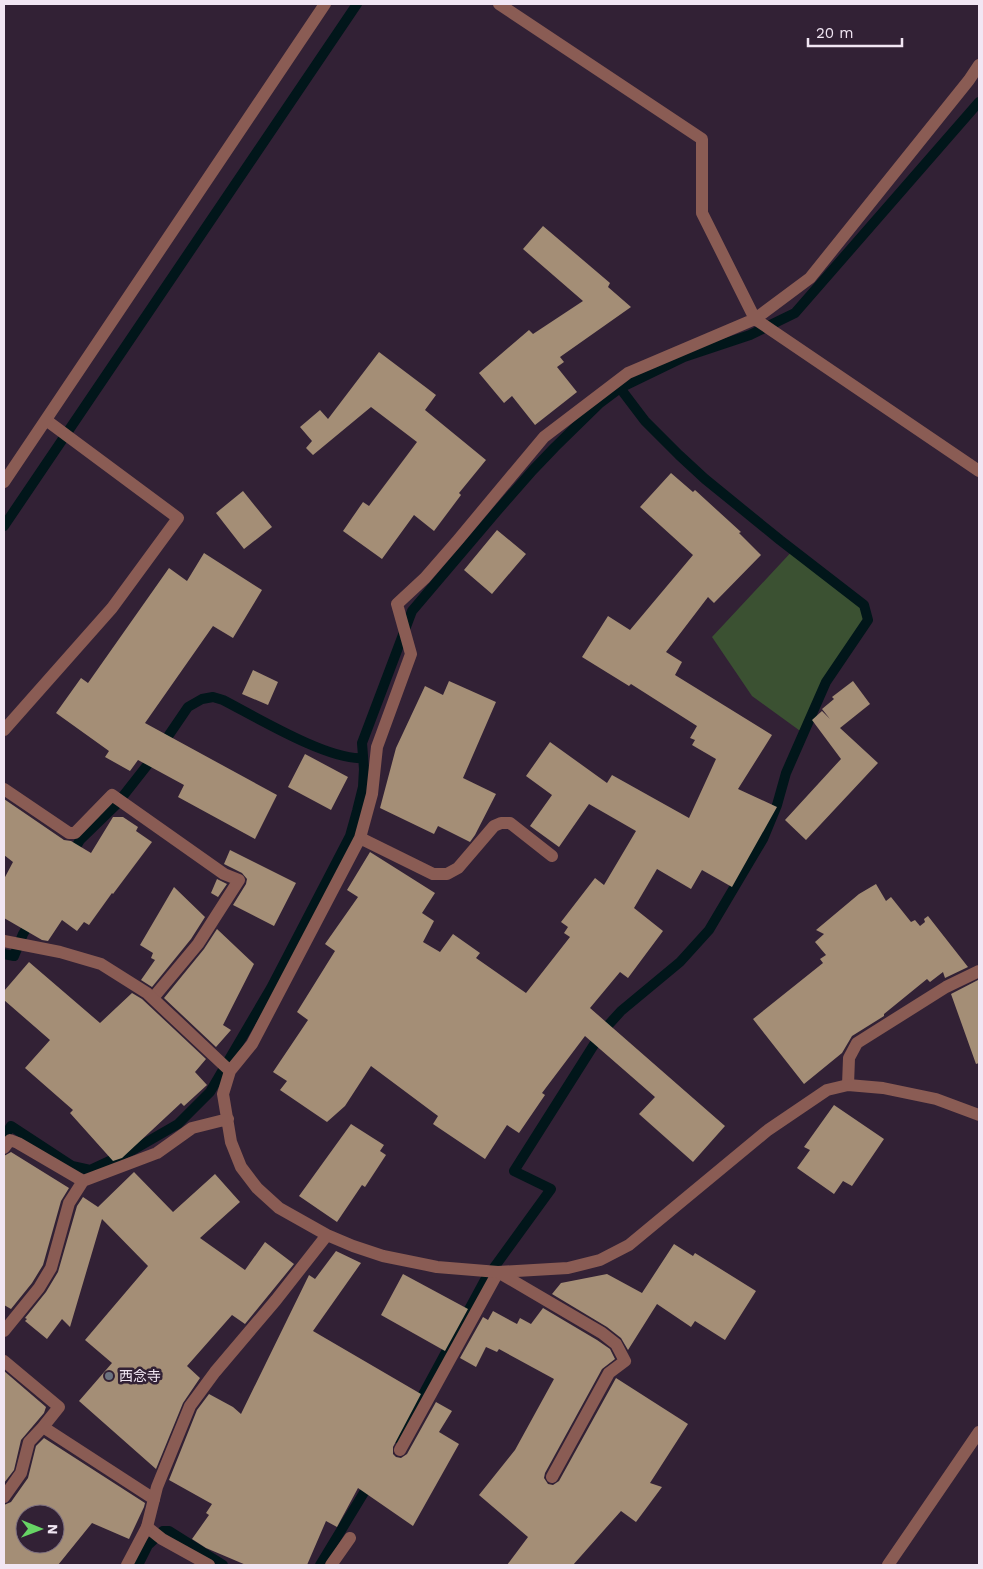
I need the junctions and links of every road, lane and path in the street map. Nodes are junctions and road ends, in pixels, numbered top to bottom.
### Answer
1 (325, 4) edge
2 (500, 4) edge
3 (979, 64) edge
4 (755, 319) junction
5 (50, 424) junction
6 (979, 471) edge
7 (4, 482) edge
8 (4, 730) edge
9 (4, 789) edge
10 (360, 838) junction
11 (552, 856) dead end
12 (4, 941) edge
13 (979, 971) edge
14 (153, 998) junction
15 (230, 1071) junction
16 (848, 1085) junction
17 (979, 1114) edge
18 (228, 1119) junction
19 (6, 1142) edge
20 (83, 1181) junction
21 (327, 1235) junction
22 (498, 1272) junction
23 (4, 1331) edge
24 (4, 1361) edge
25 (43, 1427) junction
26 (979, 1432) edge
27 (400, 1450) dead end
28 (552, 1477) dead end
29 (4, 1497) edge
30 (154, 1499) junction
31 (147, 1527) junction
32 (350, 1538) dead end
33 (127, 1565) edge
34 (209, 1565) edge
35 (331, 1565) edge
36 (888, 1565) edge

1 - 5 street
2 - 4 street
3 - 4 street
4 - 6 street
4 - 10 street
5 - 7 street
5 - 8 street
9 - 14 street
10 - 11 street
10 - 15 street
12 - 14 street
13 - 16 street
14 - 15 street
15 - 18 street
16 - 17 street
16 - 22 street
18 - 20 street
18 - 21 street
19 - 20 street
20 - 23 street
21 - 22 street
21 - 30 street
22 - 27 street
22 - 28 street
24 - 25 street
25 - 29 street
25 - 30 street
26 - 36 street
30 - 31 street
31 - 33 street
31 - 34 street
32 - 35 street

